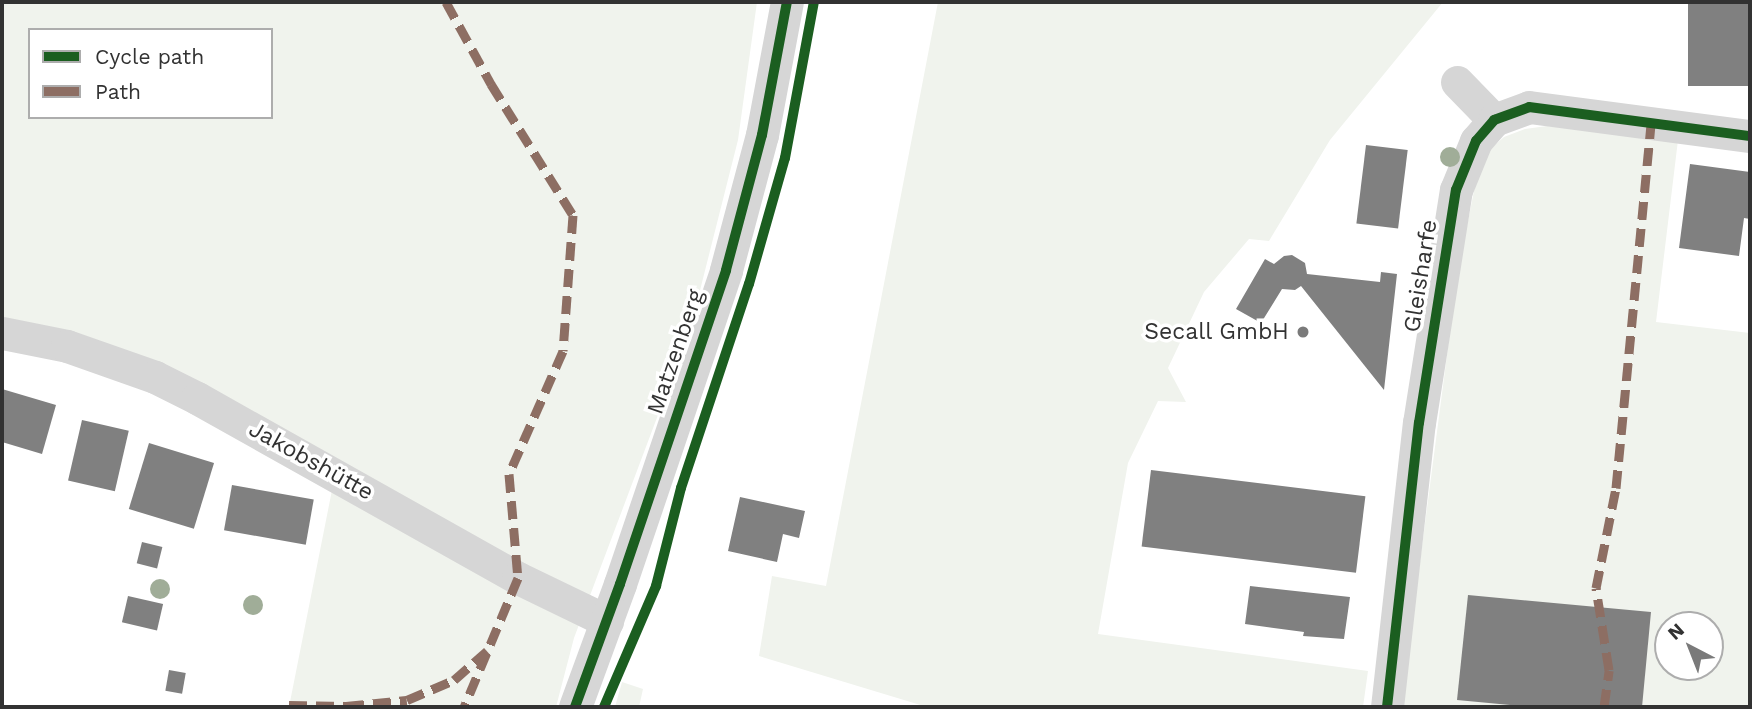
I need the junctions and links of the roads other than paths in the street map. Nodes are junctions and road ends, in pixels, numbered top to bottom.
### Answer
1 (787, 2) edge
2 (1457, 82) dead end
3 (1494, 120) junction
4 (1750, 136) edge
5 (2, 333) edge
6 (607, 621) junction
7 (575, 707) edge
8 (1387, 707) edge

1 - 6 street, Matzenberg
2 - 3 street
3 - 4 street
3 - 8 street, Gleisharfe
5 - 6 street, Jakobshütte
6 - 7 street, Matzenberg

